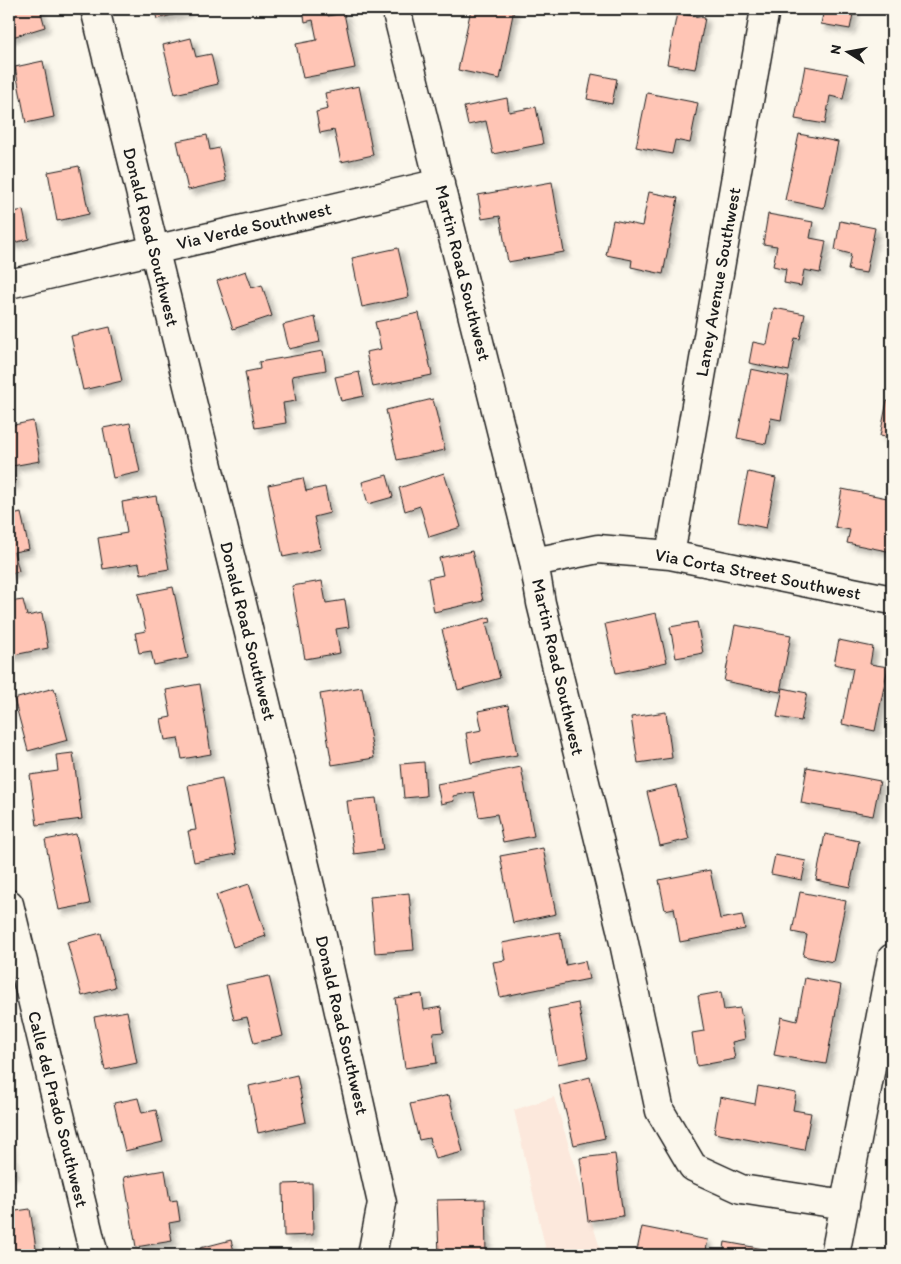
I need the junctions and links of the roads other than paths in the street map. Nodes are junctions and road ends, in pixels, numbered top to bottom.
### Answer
1 (94, 9) edge
2 (396, 9) edge
3 (765, 9) edge
4 (440, 183) junction
5 (154, 250) junction
6 (9, 284) edge
7 (670, 555) junction
8 (534, 562) junction
9 (892, 600) edge
10 (9, 904) edge
11 (892, 958) edge
12 (17, 977) edge
13 (845, 1205) junction
14 (94, 1255) edge
15 (372, 1255) edge
16 (835, 1255) edge

1 - 5 street, Donald Road Southwest
2 - 4 street, Martin Road Southwest
3 - 7 street, Laney Avenue Southwest
4 - 5 street, Via Verde Southwest
4 - 8 street, Martin Road Southwest
5 - 6 street, Via Verde Southwest
5 - 15 street, Donald Road Southwest
7 - 8 street, Via Corta Street Southwest
7 - 9 street, Via Corta Street Southwest
8 - 13 street, Martin Road Southwest
10 - 12 street, Calle del Prado Southwest
11 - 13 street
12 - 14 street, Calle del Prado Southwest
13 - 16 street

